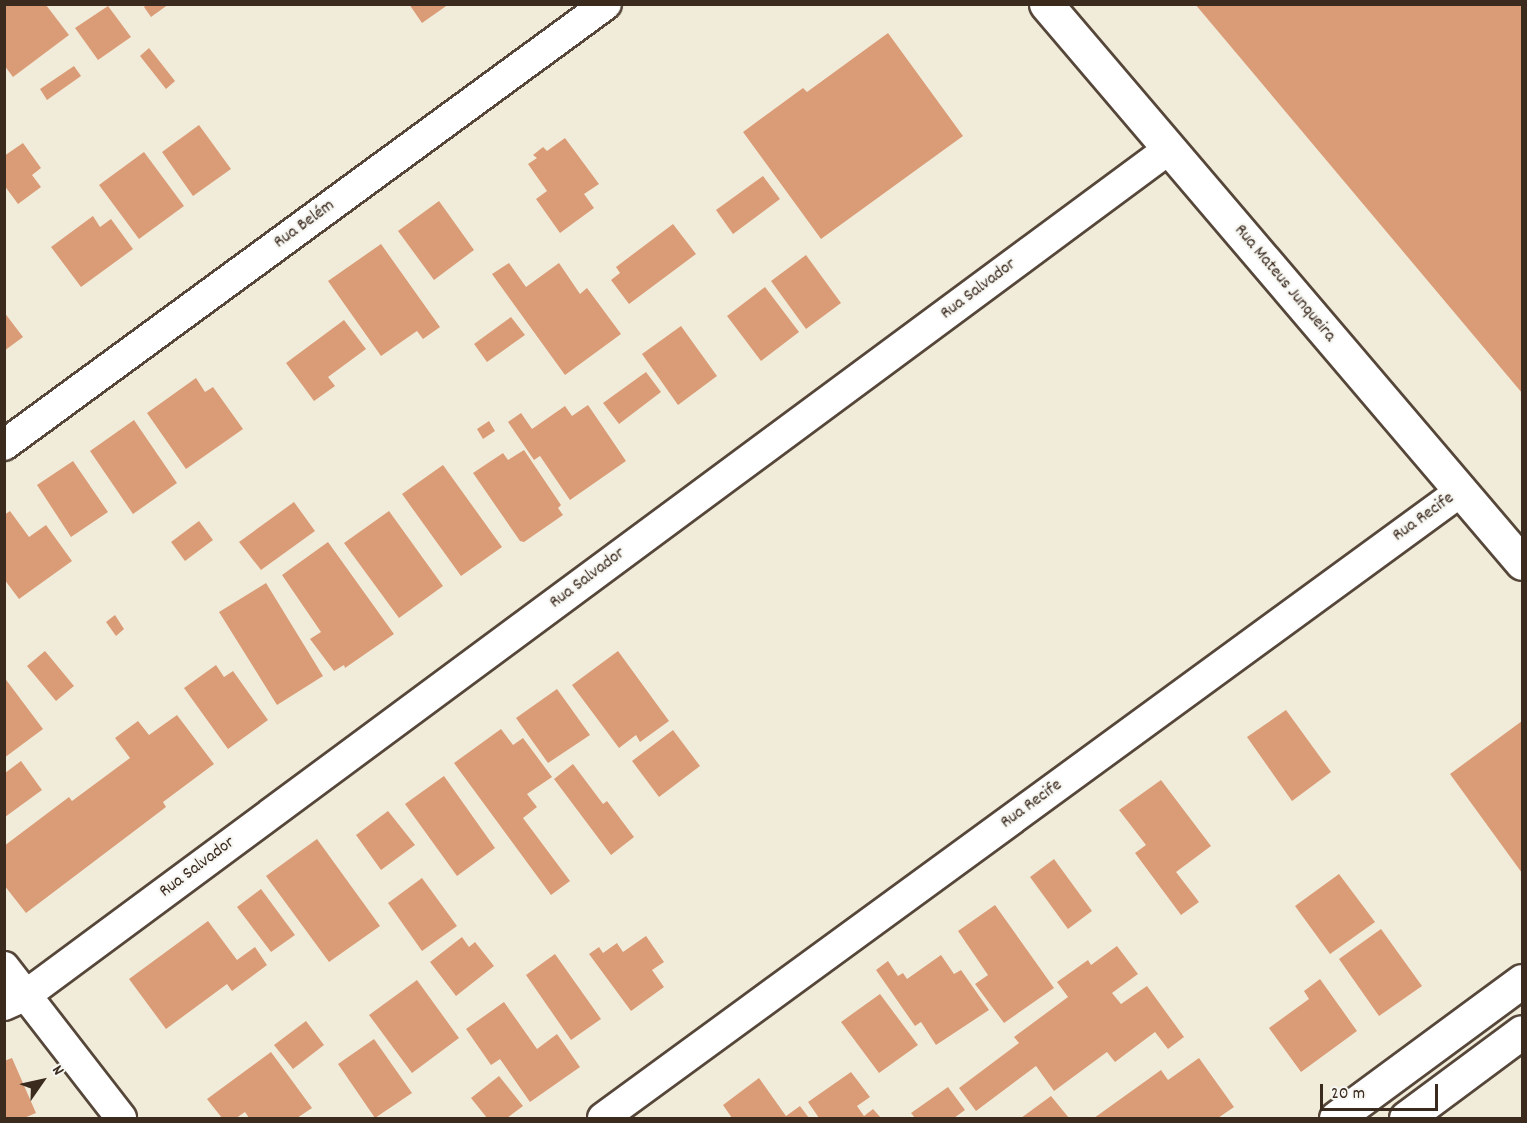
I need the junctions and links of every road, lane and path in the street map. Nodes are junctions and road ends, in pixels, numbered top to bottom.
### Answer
1 (606, 4) edge
2 (1046, 4) edge
3 (1169, 149) junction
4 (4, 445) edge
5 (1461, 491) junction
6 (1522, 563) edge
7 (4, 967) edge
8 (1522, 981) edge
9 (15, 1000) edge
10 (1522, 1032) edge
11 (121, 1119) edge
12 (603, 1119) edge
13 (1336, 1119) edge
14 (1406, 1119) edge

1 - 4 street, Rua Belém
2 - 3 main road, Rua Mateus Junqueira
3 - 5 main road, Rua Mateus Junqueira
3 - 9 street, Rua Salvador
5 - 6 main road, Rua Mateus Junqueira
5 - 12 street, Rua Recife
7 - 9 street
8 - 13 main road
9 - 11 street
10 - 14 main road

